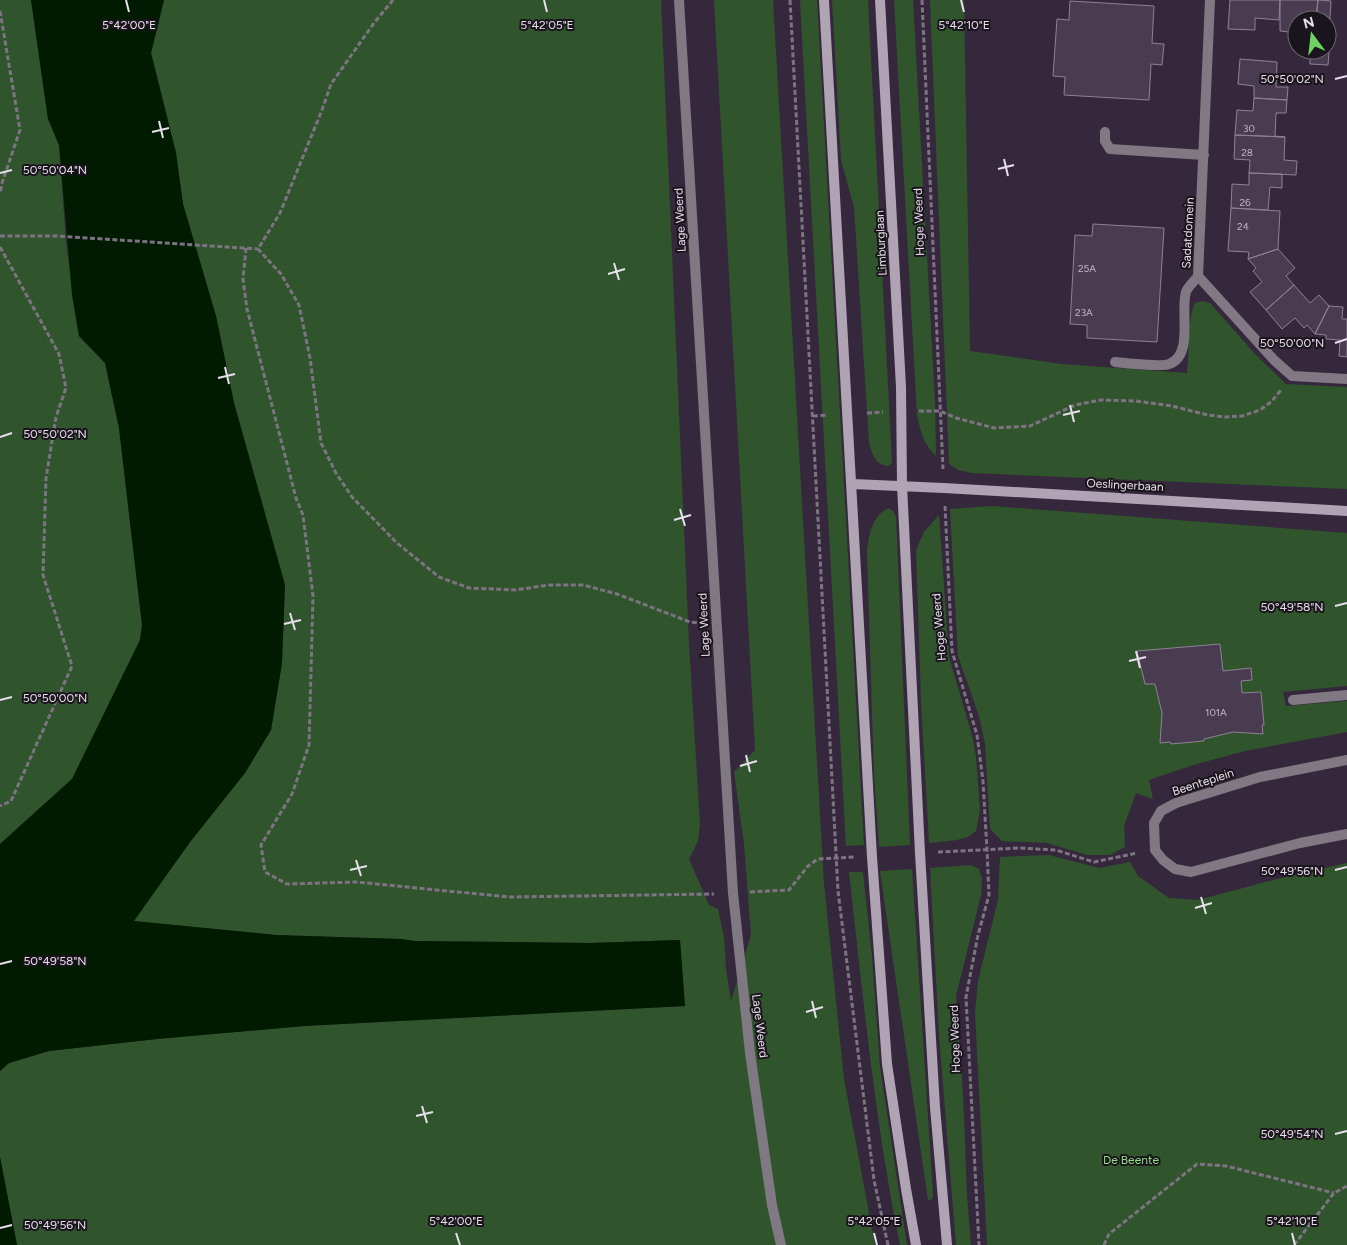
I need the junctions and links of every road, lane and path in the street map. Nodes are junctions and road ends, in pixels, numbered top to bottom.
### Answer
1 (394, 0) edge
2 (679, 0) edge
3 (790, 0) edge
4 (824, 0) edge
5 (880, 0) edge
6 (922, 0) edge
7 (1210, 0) edge
8 (0, 12) edge
9 (1105, 132) dead end
10 (1204, 155) junction
11 (0, 194) edge
12 (0, 236) edge
13 (0, 247) edge
14 (246, 248) junction
15 (258, 249) junction
16 (1198, 276) junction
17 (1115, 362) dead end
18 (1292, 376) junction
19 (1347, 380) edge
20 (901, 411) junction
21 (940, 411) junction
22 (848, 414) junction
23 (813, 416) junction
24 (852, 484) junction
25 (902, 486) junction
26 (944, 488) junction
27 (1347, 511) edge
28 (716, 624) junction
29 (1347, 695) edge
30 (1293, 700) dead end
31 (1347, 760) edge
32 (0, 806) edge
33 (1347, 834) edge
34 (987, 850) junction
35 (1155, 850) junction
36 (836, 858) junction
37 (768, 891) dead end
38 (733, 894) junction
39 (1347, 1186) edge
40 (1334, 1193) junction
41 (781, 1245) edge
42 (888, 1245) edge
43 (916, 1245) edge
44 (947, 1245) edge
45 (979, 1245) edge
46 (1104, 1245) edge
47 (1294, 1245) edge

1 - 15 path
2 - 28 street, Lage Weerd
3 - 23 path
4 - 22 main road
5 - 20 main road, Limburglaan
6 - 21 path, Hoge Weerd
7 - 10 street, Sadatdomein
8 - 11 path
9 - 10 street
10 - 16 street, Sadatdomein
12 - 14 path
13 - 32 path
14 - 15 path
14 - 38 path
15 - 28 path
16 - 17 street
16 - 18 street, Sadatdomein
18 - 19 street
18 - 21 path
20 - 21 path
20 - 22 path
20 - 25 main road, Limburglaan
21 - 26 path, Hoge Weerd
22 - 23 path
22 - 24 main road
23 - 36 path
24 - 25 main road, Oeslingerbaan
24 - 43 main road
25 - 26 main road, Oeslingerbaan
25 - 44 main road, Hoge Weerd
26 - 27 main road, Oeslingerbaan
26 - 34 path, Hoge Weerd
28 - 38 street, Lage Weerd
29 - 30 street
31 - 35 street, Beenteplein
33 - 35 street
34 - 35 path
34 - 45 path, Hoge Weerd
36 - 37 path
36 - 42 path
38 - 41 street, Lage Weerd
39 - 40 path
40 - 46 path
40 - 47 path

